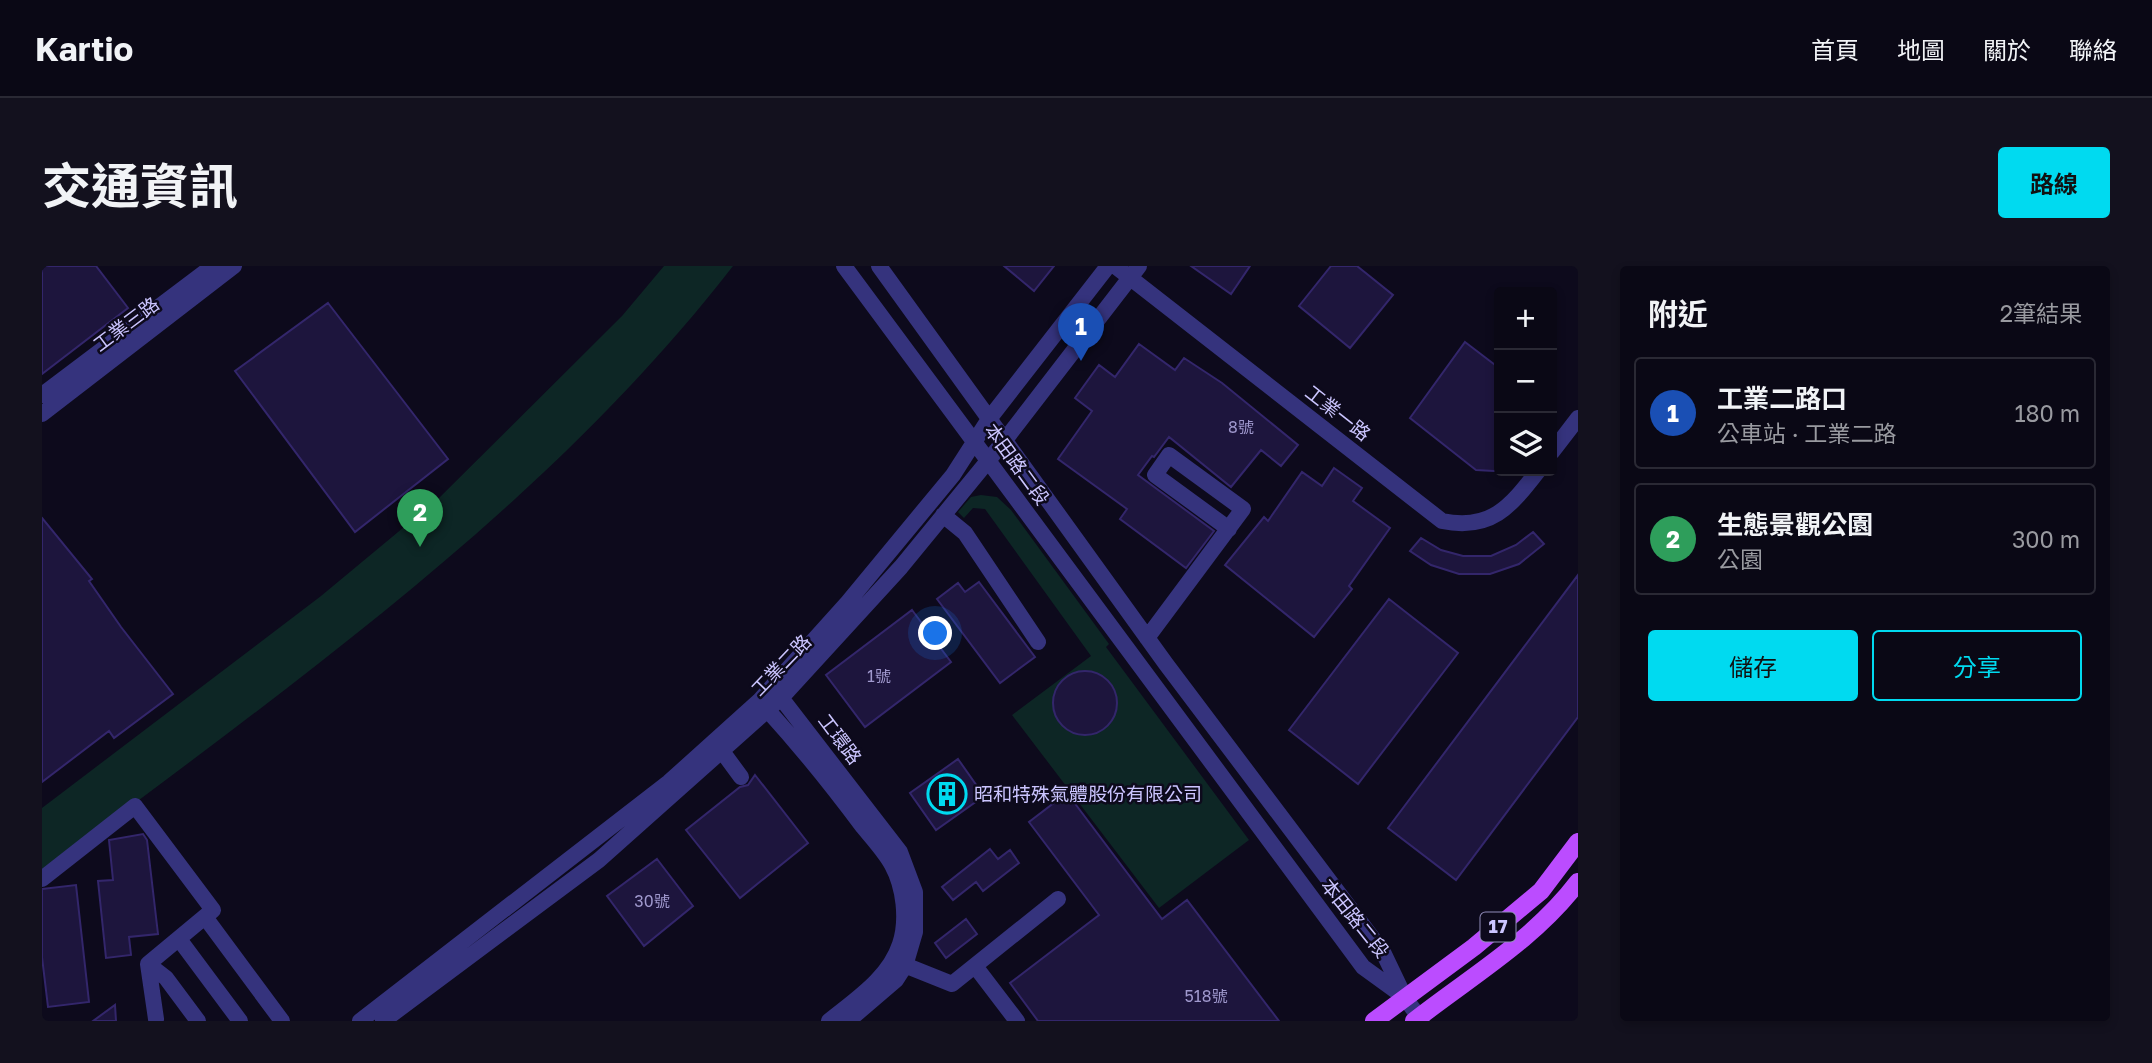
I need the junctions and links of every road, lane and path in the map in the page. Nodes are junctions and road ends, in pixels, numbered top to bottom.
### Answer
1 (213, 266) edge
2 (234, 266) edge
3 (844, 266) edge
4 (879, 266) edge
5 (1108, 266) edge
6 (1115, 266) edge
7 (1135, 272) edge
8 (151, 322) junction
9 (42, 395) edge
10 (42, 414) edge
11 (1578, 418) edge
12 (989, 419) junction
13 (1004, 440) junction
14 (974, 442) junction
15 (1557, 446) edge
16 (988, 461) junction
17 (1534, 476) edge
18 (943, 515) junction
19 (1229, 529) junction
20 (856, 604) junction
21 (1147, 638) junction
22 (1038, 642) dead end
23 (777, 692) junction
24 (763, 706) junction
25 (718, 746) junction
26 (741, 777) dead end
27 (868, 821) junction
28 (1578, 842) edge
29 (558, 867) junction
30 (42, 879) edge
31 (1578, 882) edge
32 (568, 883) junction
33 (1058, 899) dead end
34 (205, 918) junction
35 (481, 927) junction
36 (179, 939) junction
37 (490, 941) junction
38 (899, 963) junction
39 (148, 964) junction
40 (975, 966) junction
41 (434, 973) junction
42 (1405, 998) junction
43 (373, 1019) edge
44 (156, 1020) edge
45 (1418, 1020) edge
46 (198, 1021) edge
47 (240, 1021) edge
48 (282, 1021) edge
49 (829, 1021) edge
50 (848, 1021) edge
51 (1017, 1021) edge
52 (1374, 1021) edge

1 - 8 street, 工業三路
2 - 8 street, 工業三路
3 - 14 street, 本田路二段
4 - 12 street, 本田路二段
5 - 12 street, 工業二路
6 - 7 street, 工業一路
7 - 13 street, 工業二路
7 - 17 street, 工業一路
8 - 9 street, 工業三路
8 - 10 street, 工業三路
11 - 15 street
12 - 13 street, 本田路二段
12 - 14 street, 工業二路
13 - 16 street, 工業二路
13 - 21 street, 本田路二段
14 - 16 street, 本田路二段
14 - 20 street, 工業二路
16 - 18 street, 工業二路
16 - 42 street, 本田路二段
18 - 20 street, 工業二路
18 - 22 street
19 - 19 street
19 - 21 street
20 - 23 street, 工業二路
21 - 42 street, 本田路二段
23 - 24 street, 工業二路
23 - 27 street, 工環路
24 - 25 street, 工業二路
24 - 27 street, 工環路
25 - 26 street
25 - 29 street, 工業二路
25 - 32 street, 工業二路
27 - 38 street, 工環路
28 - 42 main road, 17
29 - 32 street
29 - 35 street, 工業二路
30 - 34 street
31 - 45 main road, 17
32 - 37 street, 工業二路
33 - 40 street
34 - 36 street
34 - 48 street
35 - 37 street
35 - 41 street, 工業二路
36 - 39 street
36 - 47 street
37 - 41 street, 工業二路
38 - 40 street
38 - 49 street, 工環路
38 - 50 street, 工環路
39 - 44 street
39 - 46 street
40 - 51 street
41 - 43 street, 工業二路
42 - 45 street
42 - 52 main road, 17

